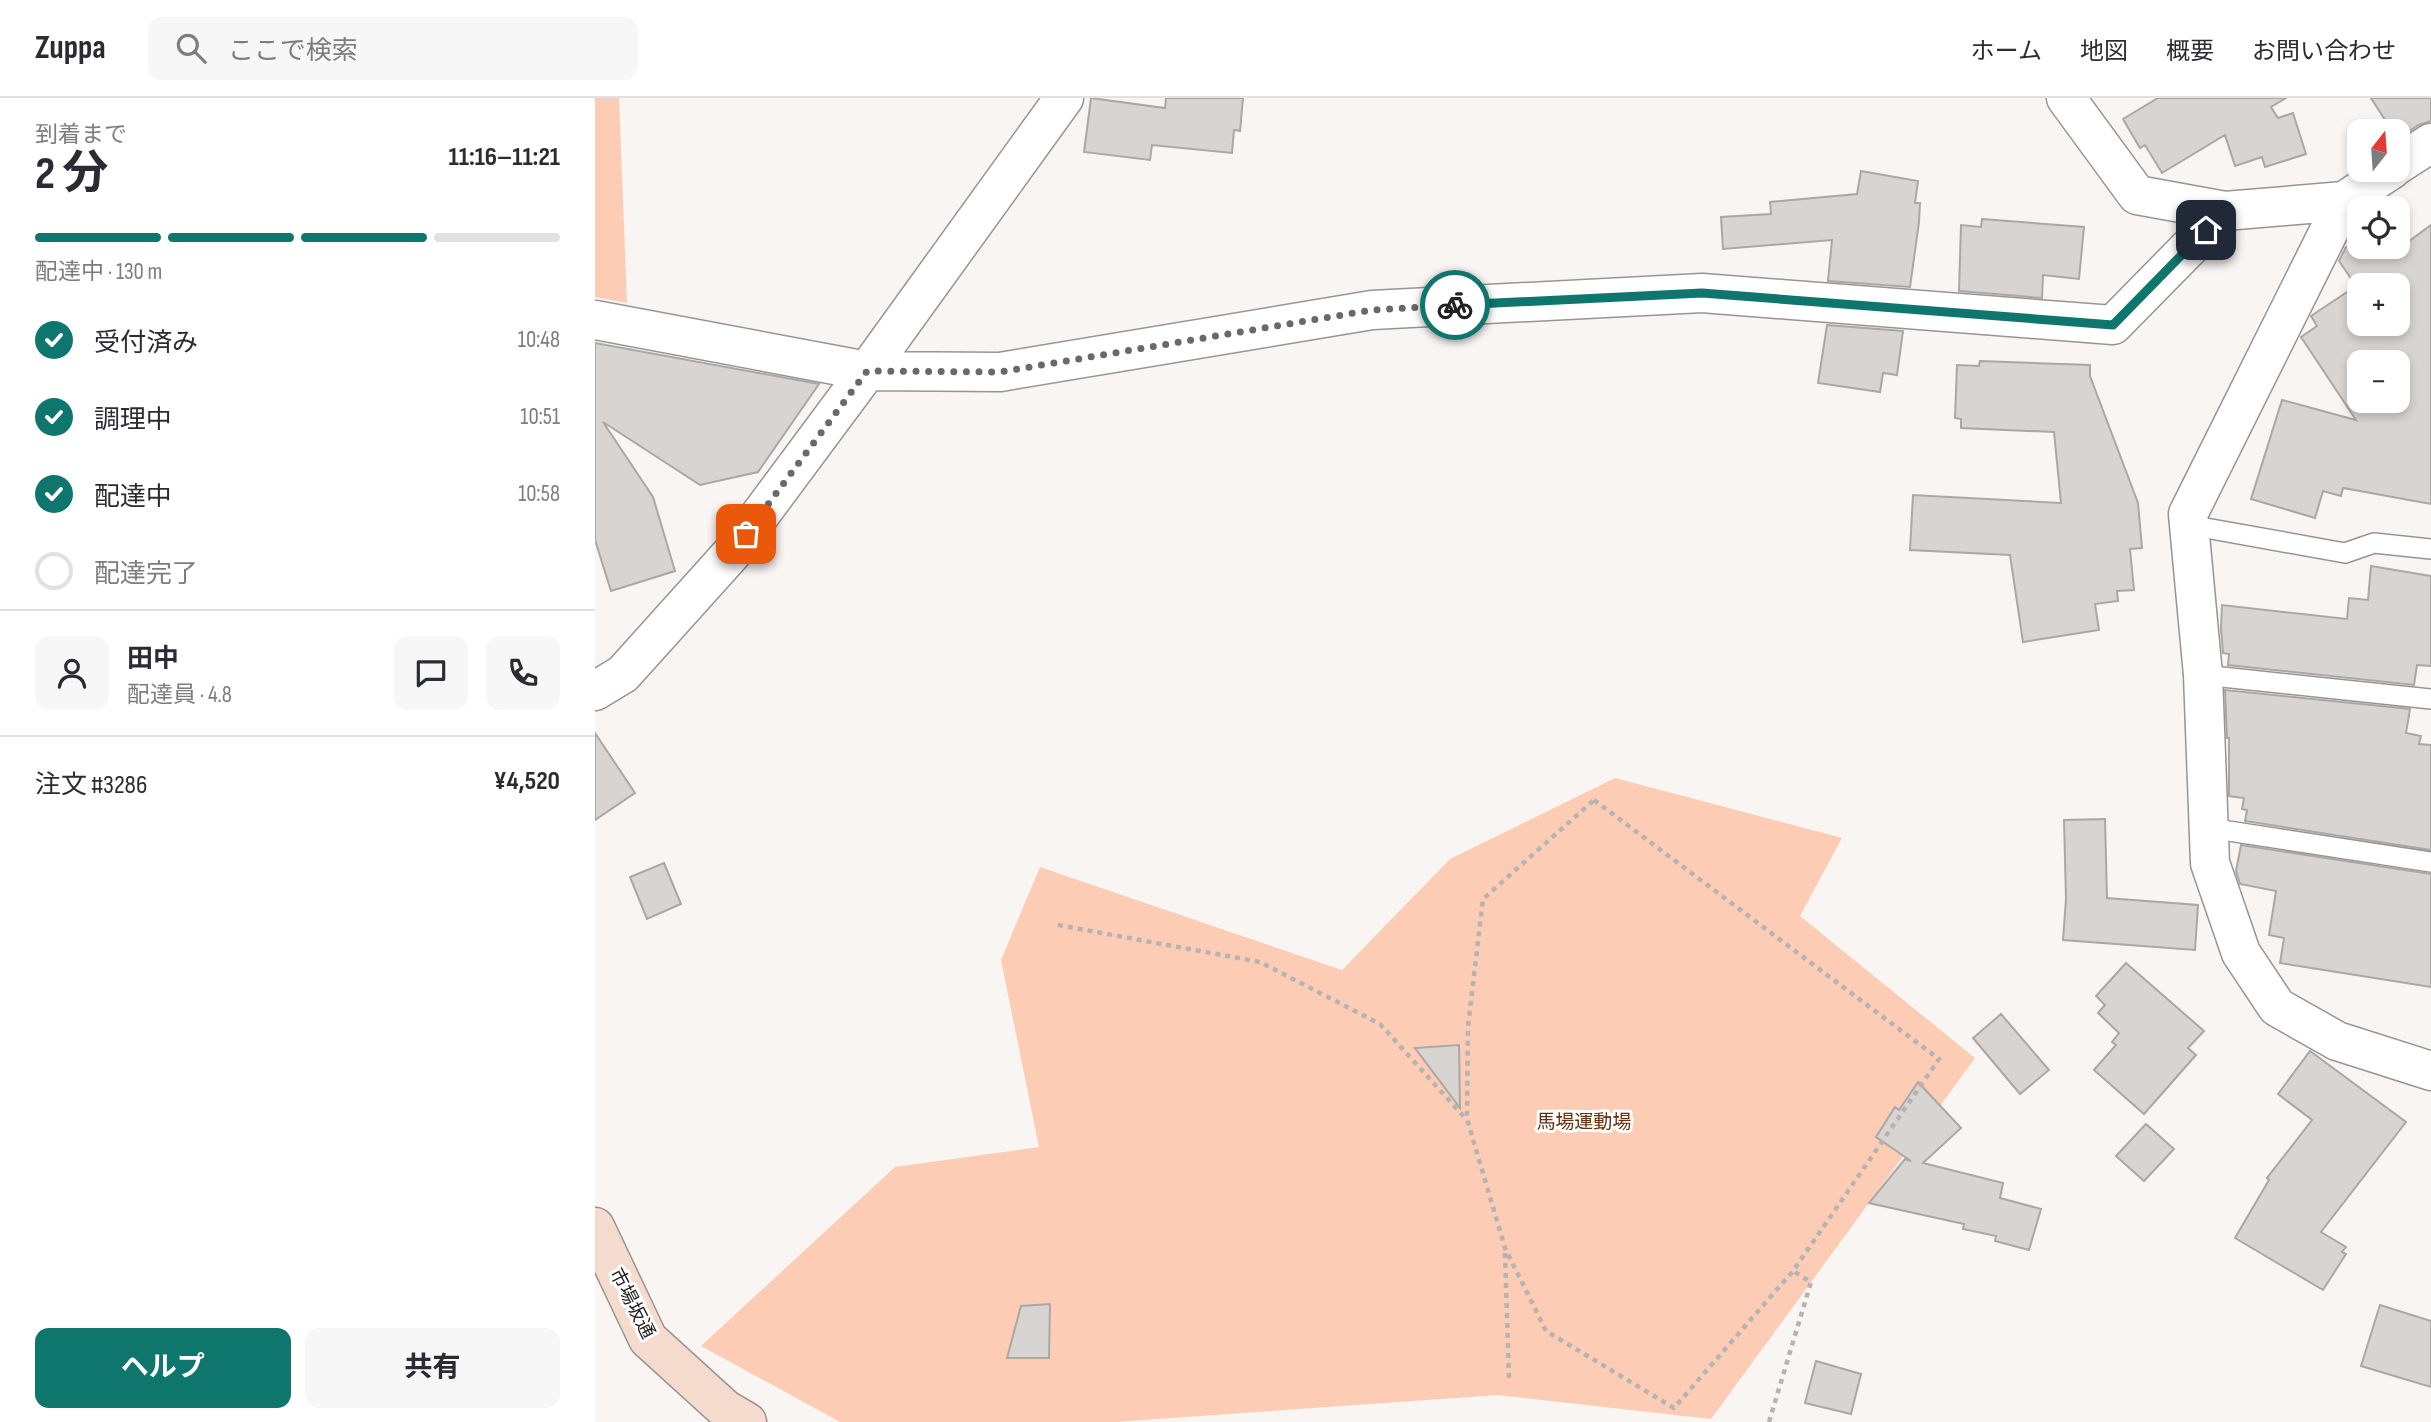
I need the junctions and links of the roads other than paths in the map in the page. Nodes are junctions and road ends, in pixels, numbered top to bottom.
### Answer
1 (1064, 98) edge
2 (2066, 98) edge
3 (2431, 143) edge
4 (2410, 157) edge
5 (2373, 182) edge
6 (2344, 201) junction
7 (2225, 211) junction
8 (595, 320) edge
9 (867, 371) junction
10 (2189, 525) junction
11 (2431, 549) edge
12 (2203, 675) junction
13 (595, 691) edge
14 (2431, 699) edge
15 (2209, 828) junction
16 (2431, 862) edge
17 (2431, 1071) edge
18 (595, 1227) edge
19 (747, 1422) edge

1 - 9 street
2 - 7 street
3 - 4 street
5 - 6 street
6 - 7 street
6 - 10 street
7 - 9 street
8 - 9 street
9 - 13 street
10 - 11 lane
10 - 12 street
12 - 14 lane
12 - 15 street
15 - 16 lane
15 - 17 street
18 - 19 street, 市場坂通

